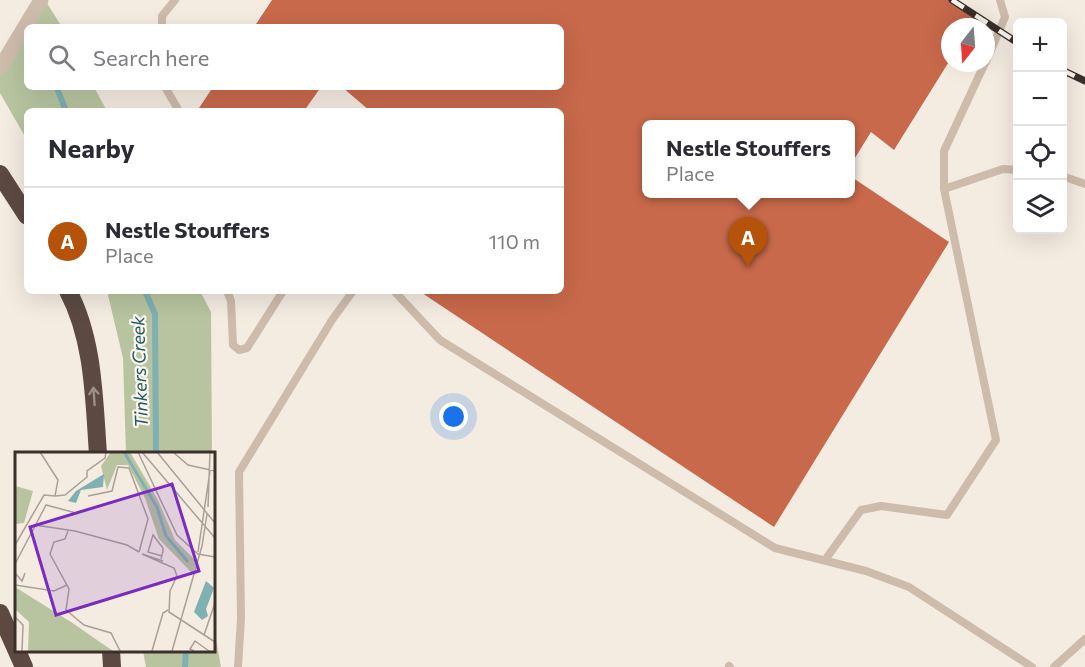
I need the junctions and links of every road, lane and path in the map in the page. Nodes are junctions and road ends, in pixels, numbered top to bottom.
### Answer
1 (42, 0) edge
2 (175, 0) edge
3 (1000, 0) edge
4 (27, 24) edge
5 (162, 24) edge
6 (24, 29) edge
7 (995, 41) edge
8 (0, 68) edge
9 (981, 72) edge
10 (167, 90) edge
11 (177, 108) edge
12 (1013, 170) edge
13 (0, 174) edge
14 (1067, 178) edge
15 (1085, 184) edge
16 (944, 189) junction
17 (24, 211) edge
18 (70, 294) edge
19 (228, 294) edge
20 (281, 294) edge
21 (351, 294) edge
22 (397, 294) edge
23 (98, 452) edge
24 (825, 560) junction
25 (0, 613) edge
26 (1085, 639) edge
27 (15, 647) edge
28 (17, 652) edge
29 (111, 652) edge
30 (24, 667) edge
31 (112, 667) edge
32 (238, 667) edge
33 (1032, 667) edge
34 (1054, 667) edge

1 - 4 street
2 - 5 lane
3 - 7 lane
6 - 8 street
9 - 16 lane
10 - 11 lane
12 - 16 lane
13 - 17 highway
14 - 15 lane
16 - 24 lane
23 -> 18 highway
19 - 20 lane
21 - 32 lane
22 - 24 lane
24 - 33 lane
25 - 27 highway
26 - 34 lane
28 - 30 highway
29 - 31 highway

